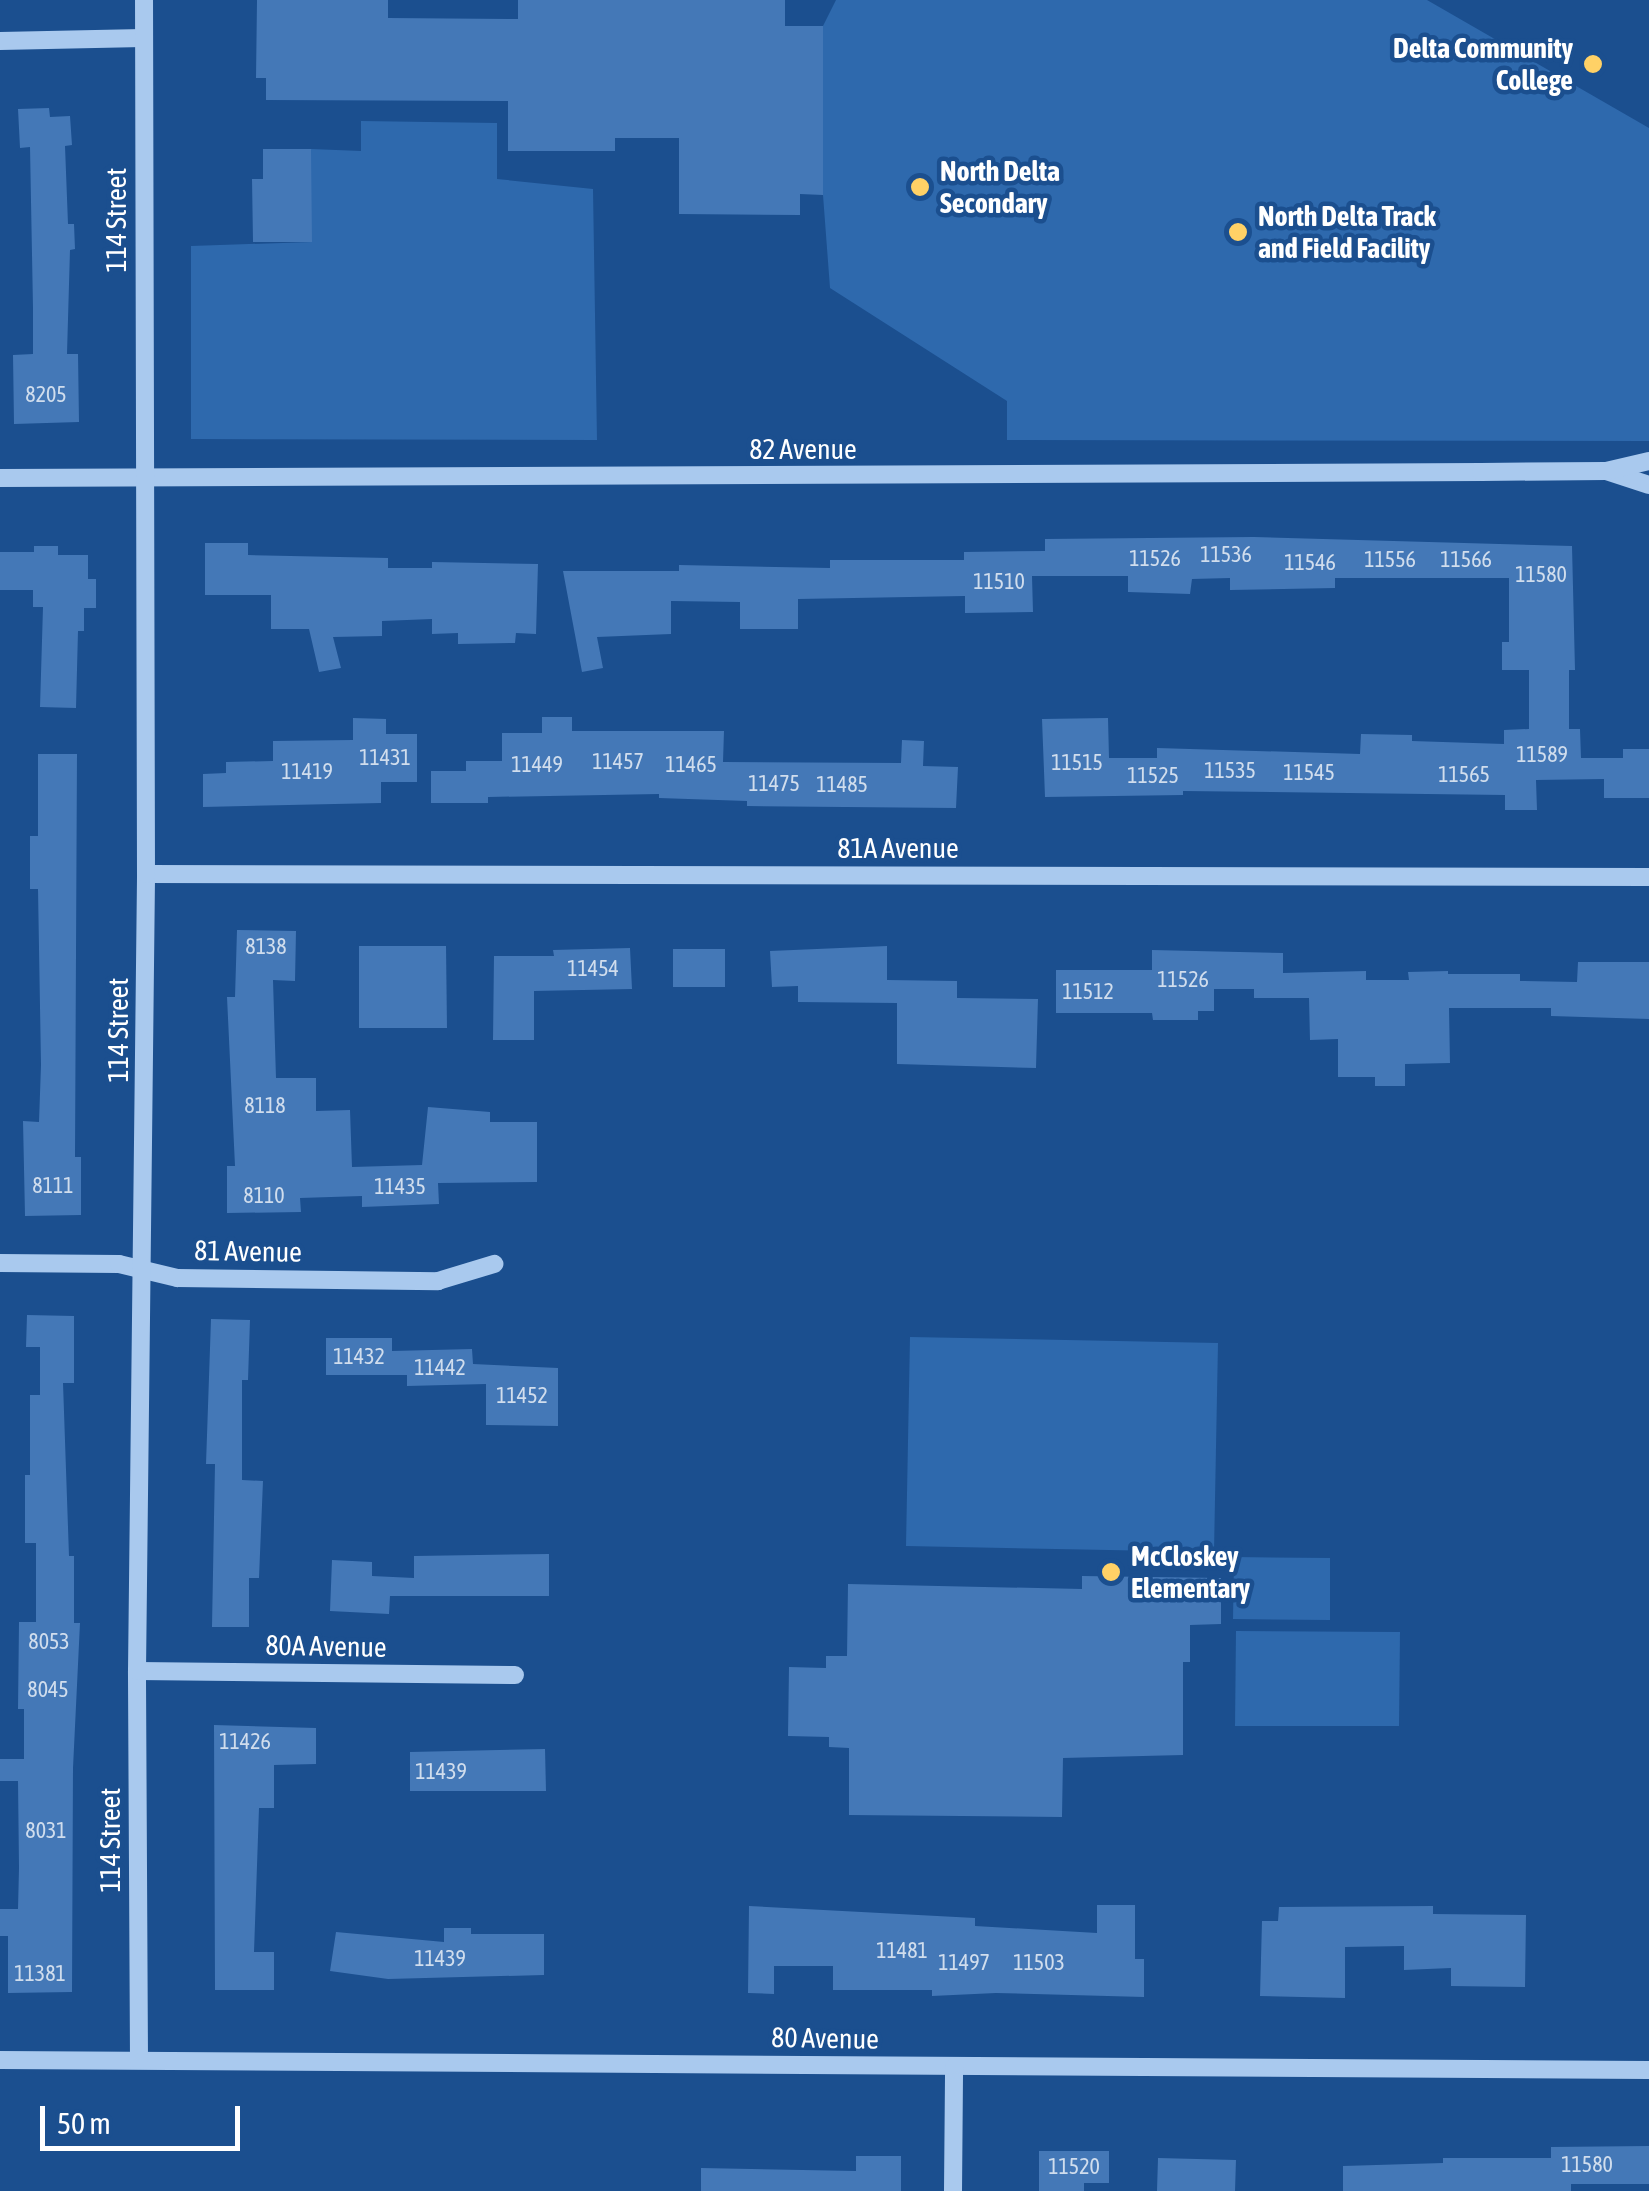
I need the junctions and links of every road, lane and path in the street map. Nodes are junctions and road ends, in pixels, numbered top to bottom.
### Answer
1 (144, 0) edge
2 (143, 38) junction
3 (0, 40) edge
4 (1649, 461) edge
5 (1606, 471) junction
6 (144, 476) junction
7 (0, 478) edge
8 (1649, 485) edge
9 (146, 874) junction
10 (1649, 877) edge
11 (0, 1263) edge
12 (494, 1264) dead end
13 (144, 1270) junction
14 (137, 1671) junction
15 (515, 1675) dead end
16 (0, 2060) edge
17 (139, 2060) junction
18 (954, 2067) junction
19 (1649, 2070) edge
20 (953, 2191) edge

1 - 2 street, 114 Street
2 - 3 street
2 - 6 street, 114 Street
4 - 5 street, 82 Avenue
5 - 6 street, 82 Avenue
5 - 8 street, 82 Avenue
6 - 7 street, 82 Avenue
6 - 9 street, 114 Street
9 - 10 street, 81A Avenue
9 - 13 street, 114 Street
11 - 13 street, 81 Avenue
12 - 13 street, 81 Avenue
13 - 14 street, 114 Street
14 - 15 street, 80A Avenue
14 - 17 street, 114 Street
16 - 17 street, 80 Avenue
17 - 18 street, 80 Avenue
18 - 19 street, 80 Avenue
18 - 20 street

